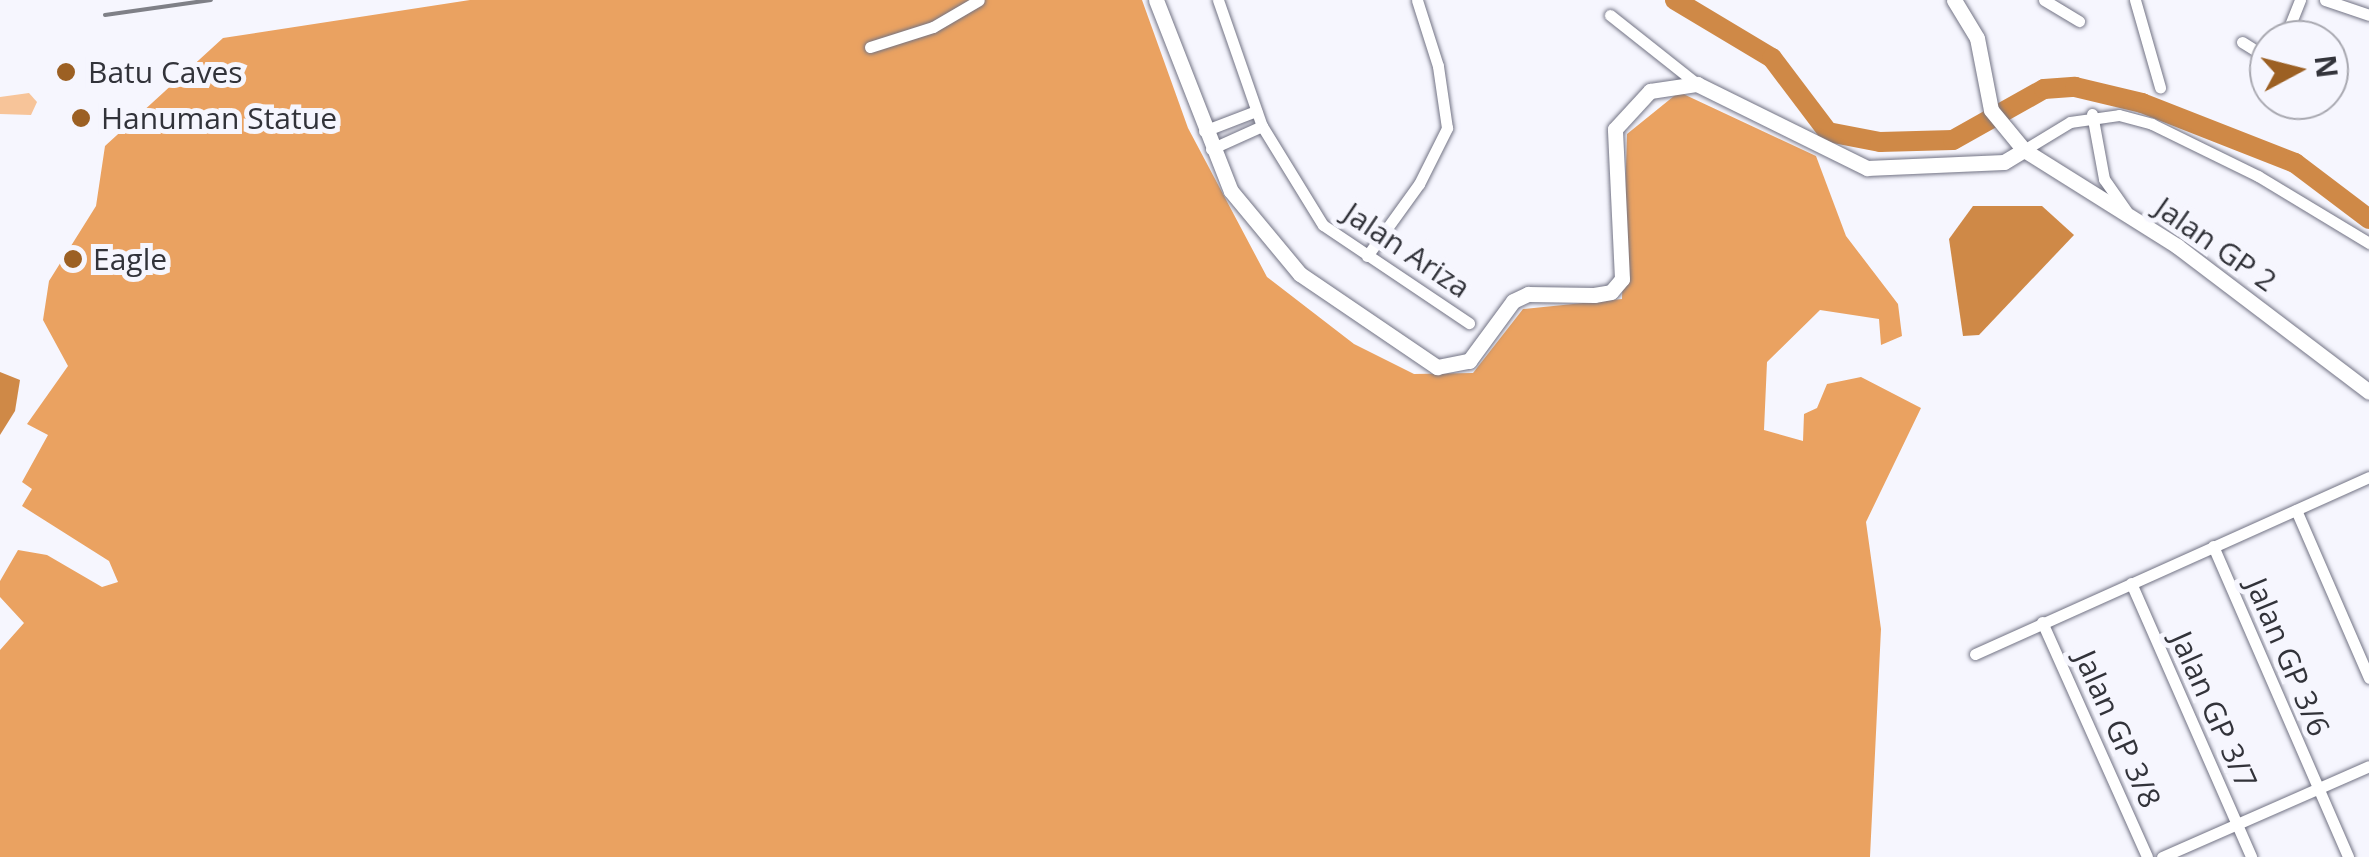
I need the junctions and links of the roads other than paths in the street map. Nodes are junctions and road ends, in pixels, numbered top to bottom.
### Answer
1 (979, 0) edge
2 (1156, 0) edge
3 (1218, 0) edge
4 (1417, 0) edge
5 (1954, 0) edge
6 (2044, 0) edge
7 (2135, 0) edge
8 (2325, 0) edge
9 (2368, 10) edge
10 (1610, 15) dead end
11 (2080, 22) dead end
12 (2242, 42) dead end
13 (870, 46) dead end
14 (2249, 46) edge
15 (1696, 84) junction
16 (2160, 87) dead end
17 (1256, 111) junction
18 (2092, 114) junction
19 (1262, 126) junction
20 (1204, 131) junction
21 (1211, 149) junction
22 (2024, 150) junction
23 (2130, 216) junction
24 (2369, 242) edge
25 (1367, 256) junction
26 (1469, 323) dead end
27 (2369, 392) edge
28 (2369, 478) edge
29 (2296, 510) junction
30 (2213, 546) junction
31 (2131, 582) junction
32 (2042, 622) junction
33 (1975, 654) dead end
34 (2369, 678) edge
35 (2369, 766) edge
36 (2318, 788) junction
37 (2237, 824) junction
38 (2148, 857) edge
39 (2162, 857) edge
40 (2252, 857) edge
41 (2348, 857) edge

1 - 13 street
2 - 20 street
3 - 17 street, Jalan Ariza
4 - 25 street
5 - 22 street, Jalan GP 2
6 - 11 street
7 - 16 street
8 - 9 street
10 - 15 street
12 - 14 street
15 - 21 street
15 - 22 street
17 - 19 street, Jalan Ariza
17 - 20 street
18 - 22 street
18 - 23 street
18 - 24 street
19 - 21 street
19 - 25 street, Jalan Ariza
20 - 21 street
22 - 23 street, Jalan GP 2
23 - 27 street, Jalan GP 2
25 - 26 street, Jalan Ariza
28 - 29 street
29 - 30 street
29 - 34 street
30 - 31 street
30 - 36 street, Jalan GP 3/6
31 - 32 street
31 - 37 street, Jalan GP 3/7
32 - 33 street
32 - 38 street, Jalan GP 3/8
35 - 36 street
36 - 37 street
36 - 41 street, Jalan GP 3/6
37 - 39 street
37 - 40 street, Jalan GP 3/7

